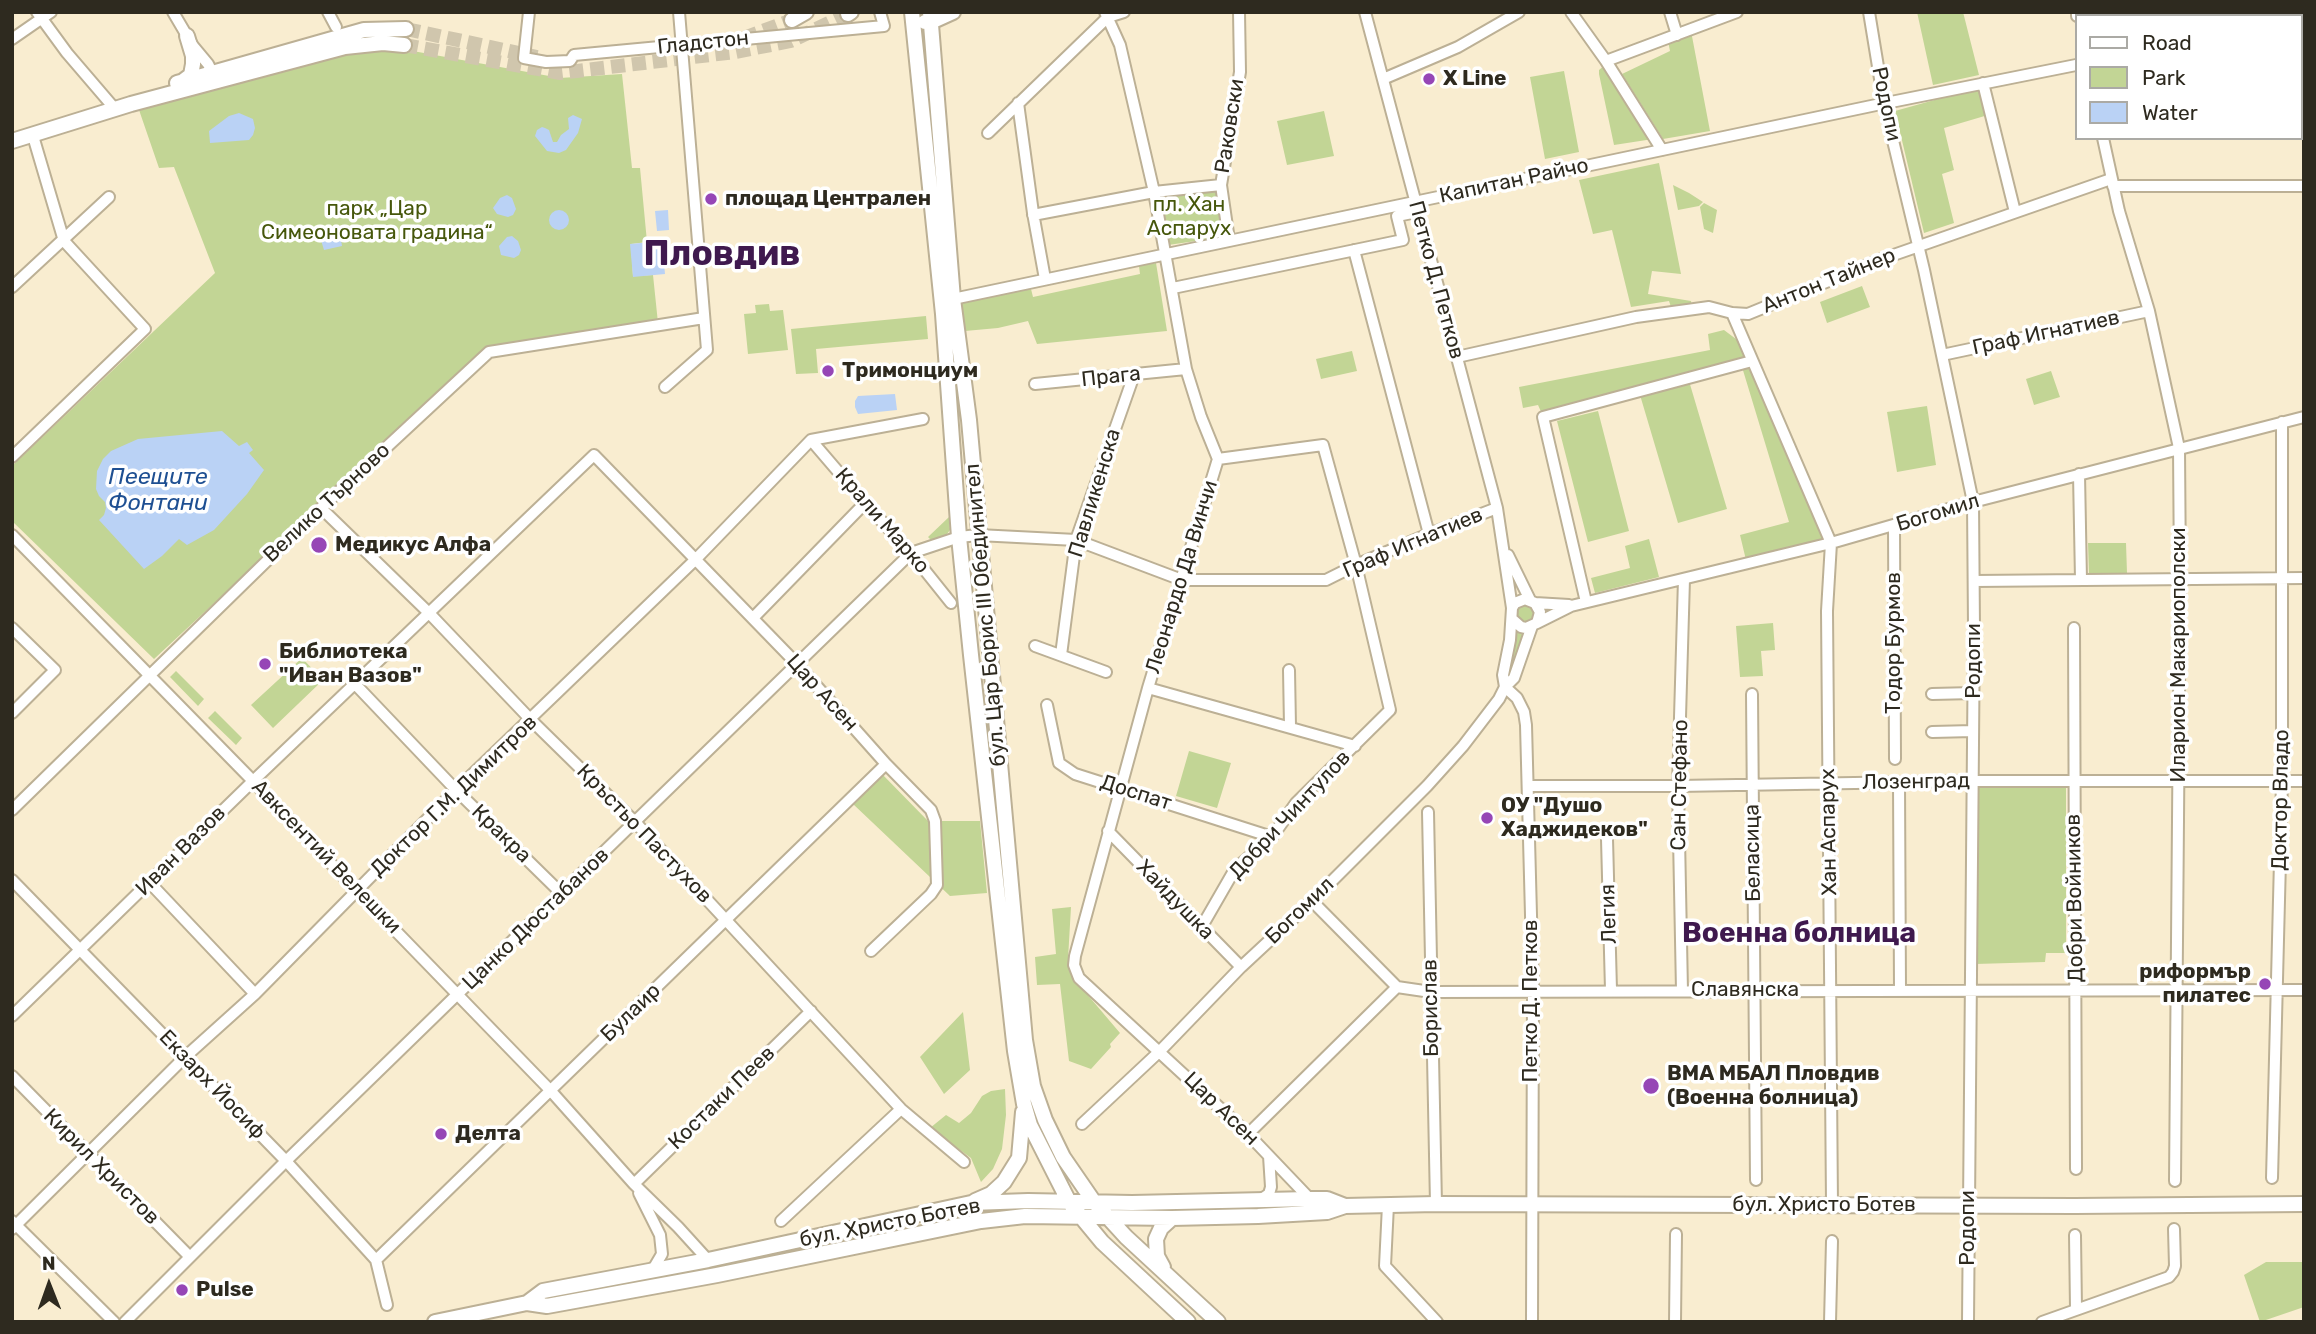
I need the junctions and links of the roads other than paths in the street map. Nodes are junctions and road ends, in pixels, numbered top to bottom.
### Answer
1 (51, 12) edge
2 (173, 12) edge
3 (328, 12) edge
4 (529, 12) edge
5 (679, 12) edge
6 (806, 12) edge
7 (880, 12) edge
8 (953, 12) edge
9 (1124, 12) edge
10 (1239, 12) edge
11 (1365, 12) edge
12 (1519, 12) edge
13 (1571, 12) edge
14 (1670, 12) edge
15 (1737, 12) edge
16 (1869, 12) edge
17 (912, 13) edge
18 (1107, 14) edge
19 (39, 16) edge
20 (931, 17) edge
21 (792, 20) tunnel mouth
22 (336, 27) dead end
23 (406, 29) tunnel mouth
24 (1678, 35) junction
25 (187, 36) junction
26 (12, 39) edge
27 (682, 44) junction
28 (404, 45) tunnel mouth
29 (1606, 61) junction
30 (2074, 65) edge
31 (211, 78) junction
32 (1383, 79) junction
33 (183, 81) junction
34 (1983, 83) junction
35 (1018, 103) junction
36 (1884, 103) junction
37 (131, 104) junction
38 (115, 109) junction
39 (988, 133) dead end
40 (33, 136) junction
41 (2103, 140) edge
42 (12, 141) edge
43 (1662, 150) junction
44 (2112, 182) junction
45 (1221, 185) junction
46 (2304, 186) edge
47 (1154, 192) junction
48 (109, 197) dead end
49 (1415, 207) junction
50 (2015, 212) junction
51 (1033, 215) junction
52 (1229, 240) junction
53 (64, 241) junction
54 (1919, 246) junction
55 (1166, 253) junction
56 (1355, 254) junction
57 (1045, 279) junction
58 (12, 288) edge
59 (1173, 288) junction
60 (953, 299) junction
61 (2149, 311) junction
62 (1732, 313) junction
63 (704, 318) junction
64 (1942, 355) junction
65 (1457, 357) junction
66 (1752, 360) junction
67 (1186, 369) junction
68 (1134, 375) junction
69 (1035, 384) dead end
70 (664, 387) dead end
71 (2304, 417) edge
72 (923, 419) dead end
73 (2282, 422) junction
74 (811, 440) junction
75 (2179, 448) junction
76 (594, 455) joint
77 (12, 457) edge
78 (1218, 459) junction
79 (2079, 474) junction
80 (1973, 502) junction
81 (865, 503) junction
82 (321, 508) junction
83 (1497, 508) junction
84 (1894, 526) junction
85 (1429, 534) junction
86 (978, 535) junction
87 (12, 536) edge
88 (959, 537) junction
89 (1076, 540) junction
90 (1831, 543) junction
91 (1505, 548) junction
92 (911, 553) junction
93 (695, 560) junction
94 (1356, 565) junction
95 (2304, 578) edge
96 (1684, 579) junction
97 (2180, 579) junction
98 (2283, 579) junction
99 (1182, 580) junction
100 (2081, 580) junction
101 (1974, 581) junction
102 (1533, 601) junction
103 (1587, 602) junction
104 (951, 603) dead end
105 (1572, 606) junction
106 (429, 613) junction
107 (1512, 614) junction
108 (753, 618) junction
109 (1534, 625) junction
110 (2074, 628) dead end
111 (13, 629) edge
112 (1035, 646) dead end
113 (1061, 655) junction
114 (797, 664) junction
115 (1289, 670) dead end
116 (1105, 672) dead end
117 (150, 676) junction
118 (355, 684) junction
119 (1505, 687) junction
120 (1148, 688) junction
121 (1973, 692) junction
122 (1752, 694) dead end
123 (1932, 694) dead end
124 (1047, 705) dead end
125 (12, 713) edge
126 (531, 720) junction
127 (1290, 726) junction
128 (1973, 731) junction
129 (1932, 732) dead end
130 (1355, 746) junction
131 (1895, 759) dead end
132 (886, 764) junction
133 (253, 781) junction
134 (1972, 781) junction
135 (2074, 781) junction
136 (2178, 781) junction
137 (2282, 781) junction
138 (2304, 781) edge
139 (1899, 782) junction
140 (1828, 784) junction
141 (1752, 785) junction
142 (1528, 786) junction
143 (1678, 786) junction
144 (1121, 788) junction
145 (456, 790) junction
146 (12, 810) edge
147 (1428, 812) dead end
148 (635, 822) junction
149 (1108, 831) junction
150 (1272, 837) junction
151 (1607, 839) dead end
152 (12, 880) edge
153 (150, 883) junction
154 (356, 891) junction
155 (561, 893) junction
156 (1312, 901) junction
157 (728, 920) junction
158 (1201, 928) junction
159 (80, 951) junction
160 (871, 951) dead end
161 (1241, 967) junction
162 (1079, 978) joint
163 (1397, 987) junction
164 (2176, 989) junction
165 (2304, 989) edge
166 (1611, 990) junction
167 (1755, 990) junction
168 (1832, 990) junction
169 (1900, 990) junction
170 (1971, 990) junction
171 (2076, 990) junction
172 (2277, 990) junction
173 (1532, 991) junction
174 (1682, 991) junction
175 (1431, 992) junction
176 (255, 993) junction
177 (458, 995) junction
178 (811, 1011) junction
179 (12, 1016) edge
180 (1160, 1051) junction
181 (185, 1058) junction
182 (12, 1076) edge
183 (550, 1090) junction
184 (1024, 1104) junction
185 (901, 1109) junction
186 (1082, 1124) dead end
187 (1248, 1134) junction
188 (89, 1154) junction
189 (1269, 1156) junction
190 (286, 1161) junction
191 (964, 1162) dead end
192 (2076, 1169) dead end
193 (2272, 1178) dead end
194 (1756, 1180) dead end
195 (2175, 1181) dead end
196 (634, 1184) junction
197 (1310, 1199) junction
198 (1260, 1200) junction
199 (1069, 1202) junction
200 (1094, 1202) junction
201 (971, 1203) junction
202 (1436, 1204) junction
203 (1531, 1204) junction
204 (1832, 1204) junction
205 (2304, 1204) edge
206 (1388, 1205) junction
207 (1345, 1206) junction
208 (1968, 1206) junction
209 (1080, 1217) junction
210 (1107, 1217) junction
211 (1172, 1218) junction
212 (781, 1221) dead end
213 (14, 1225) edge
214 (2174, 1229) dead end
215 (1676, 1234) dead end
216 (2075, 1235) dead end
217 (1832, 1241) dead end
218 (190, 1257) junction
219 (376, 1260) junction
220 (708, 1260) junction
221 (652, 1271) junction
222 (717, 1275) junction
223 (1169, 1277) junction
224 (527, 1303) junction
225 (387, 1305) dead end
226 (2076, 1309) junction
227 (114, 1322) edge
228 (125, 1322) edge
229 (435, 1322) edge
230 (1188, 1322) edge
231 (1218, 1322) edge
232 (1437, 1322) edge
233 (1532, 1322) edge
234 (1675, 1322) edge
235 (1830, 1322) edge
236 (1968, 1322) edge
237 (2042, 1322) edge

1 - 19 street
2 - 25 street
3 - 22 street
4 - 27 street, Гладстон
5 - 27 street
6 - 21 main road
7 - 27 street, Гладстон
8 - 20 main road
9 - 18 street
10 - 45 street, Раковски
11 - 32 street, Петко Д. Петков
12 - 32 street
13 - 29 street
14 - 24 street
15 - 24 street
16 - 36 street, Родопи
17 - 20 main road
17 - 88 main road, бул. Цар Борис III Обединител
18 - 35 street
18 - 47 street, Леонардо Да Винчи
19 - 26 street
19 - 38 street
20 - 60 main road, бул. Цар Борис III Обединител
23 - 31 main road
24 - 29 street
25 - 31 street
25 - 33 main road
27 - 63 street
28 - 31 main road
29 - 43 street
30 - 34 street, Капитан Райчо
31 - 33 main road
31 - 37 main road
32 - 49 street, Петко Д. Петков
33 - 37 main road
34 - 36 street, Капитан Райчо
34 - 50 street
35 - 39 street
35 - 51 street
36 - 43 street, Капитан Райчо
36 - 54 street, Родопи
37 - 38 main road
38 - 40 main road
40 - 42 main road
40 - 53 street
41 - 44 street, Иларион Макариополски
43 - 49 street, Капитан Райчо
44 - 46 street, Антон Тайнер
44 - 50 street, Антон Тайнер
44 - 61 street, Иларион Макариополски
45 - 47 street
45 - 52 street, Раковски
47 - 51 street
47 - 55 street, Леонардо Да Винчи
48 - 53 street
49 - 52 street, Капитан Райчо
49 - 56 street
49 - 65 street, Петко Д. Петков
50 - 54 street, Антон Тайнер
51 - 57 street
52 - 55 street, Капитан Райчо
53 - 58 street
53 - 77 street
54 - 62 street, Антон Тайнер
54 - 64 street, Родопи
55 - 57 street, Капитан Райчо
55 - 59 street, Леонардо Да Винчи
56 - 59 street
56 - 85 street
57 - 60 street, Капитан Райчо
59 - 67 street, Леонардо Да Винчи
60 - 86 main road, бул. Цар Борис III Обединител
61 - 64 street, Граф Игнатиев
61 - 75 street, Иларион Макариополски
62 - 65 street, Антон Тайнер
62 - 66 street
63 - 70 street
63 - 82 street, Велико Търново
64 - 80 street, Родопи
65 - 83 street, Петко Д. Петков
66 - 90 street
66 - 103 street
67 - 68 street, Прага
67 - 78 street, Леонардо Да Винчи
68 - 69 street, Прага
68 - 89 street, Павликенска
71 - 73 street, Богомил
72 - 74 street
73 - 75 street, Богомил
73 - 98 street, Доктор Владо
74 - 81 street, Крали Марко
74 - 93 street, Доктор Г.М. Димитров
75 - 79 street, Богомил
75 - 97 street, Иларион Макариополски
76 - 93 street, Цар Асен
76 - 106 street, Иван Вазов
78 - 94 street
78 - 99 street, Леонардо Да Винчи
79 - 80 street, Богомил
79 - 100 street
80 - 84 street, Богомил
80 - 101 street, Родопи
81 - 92 street, Крали Марко
81 - 108 street
82 - 106 street, Кръстьо Пастухов
82 - 117 street, Велико Търново
83 - 85 street, Граф Игнатиев
83 - 91 street, Петко Д. Петков
84 - 90 street, Богомил
84 - 131 street, Тодор Бурмов
85 - 94 street, Граф Игнатиев
86 - 88 street, Граф Игнатиев
86 - 89 street, Граф Игнатиев
86 - 200 main road, бул. Цар Борис III Обединител
87 - 117 street, Авксентий Велешки
88 - 92 street, Цанко Дюстабанов
88 - 184 main road, бул. Цар Борис III Обединител
89 - 99 street, Граф Игнатиев
89 - 113 street, Павликенска
90 - 96 street, Богомил
90 - 140 street, Хан Аспарух
91 - 102 street, Петко Д. Петков
91 - 107 street, Петко Д. Петков
92 - 104 street, Крали Марко
92 - 114 street, Цанко Дюстабанов
93 - 108 street, Цар Асен
93 - 126 street, Доктор Г.М. Димитров
94 - 99 street, Граф Игнатиев
94 - 130 street, Добри Чинтулов
95 - 98 street
96 - 103 street, Богомил
96 - 143 street, Сан Стефано
97 - 98 street
97 - 100 street
97 - 136 street, Иларион Макариополски
98 - 137 street, Доктор Владо
99 - 120 street, Леонардо Да Винчи
100 - 101 street
101 - 121 street, Родопи
102 - 105 street, Богомил
102 - 107 street
102 - 109 street
103 - 105 street, Богомил
105 - 109 street, Богомил
106 - 118 street, Иван Вазов
106 - 126 street, Кръстьо Пастухов
107 - 109 street
107 - 119 street
108 - 114 street, Цар Асен
109 - 119 street, Богомил
110 - 135 street, Добри Войников
111 - 125 street
112 - 113 street
113 - 116 street
114 - 132 street, Цар Асен
114 - 148 street, Цанко Дюстабанов
115 - 127 street
117 - 133 street, Авксентий Велешки
117 - 146 street, Велико Търново
118 - 133 street, Иван Вазов
118 - 145 street, Кракра
119 - 142 street, Петко Д. Петков
119 - 156 street, Богомил
120 - 127 street
120 - 144 street, Леонардо Да Винчи
121 - 123 street
121 - 128 street, Родопи
122 - 141 street, Беласица
124 - 144 street, Доспат
126 - 145 street, Доктор Г.М. Димитров
126 - 148 street, Кръстьо Пастухов
127 - 130 street
128 - 129 street
128 - 134 street, Родопи
130 - 150 street, Добри Чинтулов
132 - 157 street, Булаир
132 - 160 street, Цар Асен
133 - 153 street, Иван Вазов
133 - 154 street, Авксентий Велешки
134 - 135 street, Лозенград
134 - 139 street, Лозенград
134 - 170 street, Родопи
135 - 136 street, Лозенград
135 - 171 street, Добри Войников
136 - 137 street, Лозенград
136 - 164 street, Иларион Макариополски
137 - 138 street, Лозенград
137 - 172 street, Доктор Владо
139 - 140 street, Лозенград
139 - 169 street
140 - 141 street, Лозенград
140 - 168 street, Хан Аспарух
141 - 143 street, Лозенград
141 - 167 street, Беласица
142 - 143 street, Лозенград
142 - 173 street, Петко Д. Петков
143 - 174 street, Сан Стефано
144 - 149 street, Леонардо Да Винчи
144 - 150 street, Доспат
145 - 154 street, Доктор Г.М. Димитров
145 - 155 street, Кракра
147 - 175 street, Борислав
148 - 155 street, Цанко Дюстабанов
148 - 157 street, Кръстьо Пастухов
149 - 158 street, Хайдушка
149 - 162 street, Леонардо Да Винчи
150 - 158 street, Добри Чинтулов
151 - 166 street, Легия
152 - 159 street, Екзарх Йосиф
153 - 159 street, Иван Вазов
153 - 176 street
154 - 176 street, Доктор Г.М. Димитров
154 - 177 street, Авксентий Велешки
155 - 177 street, Цанко Дюстабанов
156 - 161 street, Богомил
156 - 163 street
157 - 178 street, Кръстьо Пастухов
157 - 183 street, Булаир
158 - 161 street, Хайдушка
159 - 179 street, Иван Вазов
159 - 181 street, Екзарх Йосиф
161 - 180 street, Богомил
162 - 180 street, Цар Асен
163 - 175 street, Славянска
163 - 187 street
164 - 171 street, Славянска
164 - 172 street, Славянска
164 - 195 street, Иларион Макариополски
165 - 172 street, Славянска
166 - 173 street, Славянска
166 - 174 street, Славянска
167 - 168 street, Славянска
167 - 174 street, Славянска
167 - 194 street, Беласица
168 - 169 street, Славянска
168 - 204 street, Хан Аспарух
169 - 170 street, Славянска
170 - 171 street, Славянска
170 - 208 street, Родопи
171 - 192 street, Добри Войников
172 - 193 street, Доктор Владо
173 - 175 street, Славянска
173 - 203 street, Петко Д. Петков
175 - 202 street, Борислав
176 - 181 street, Доктор Г.М. Димитров
177 - 183 street, Авксентий Велешки
177 - 190 street, Цанко Дюстабанов
178 - 185 street, Кръстьо Пастухов
178 - 196 street, Костаки Пеев
180 - 186 street, Богомил
180 - 187 street, Цар Асен
181 - 188 street, Доктор Г.М. Димитров
181 - 190 street, Екзарх Йосиф
182 - 188 street, Кирил Христов
183 - 196 street, Авксентий Велешки
183 - 219 street, Булаир
184 - 199 main road, бул. Цар Борис III Обединител
184 - 201 main road
185 - 191 street, Кръстьо Пастухов
185 - 212 street
187 - 189 street, Цар Асен
188 - 213 street, Доктор Г.М. Димитров
188 - 218 street, Кирил Христов
189 - 197 street, Цар Асен
189 - 198 street, Цар Асен
190 - 218 street, Цанко Дюстабанов
190 - 219 street, Екзарх Йосиф
196 - 220 street, Авксентий Велешки
196 - 221 street, Авксентий Велешки
197 - 198 main road, бул. Христо Ботев
197 - 207 main road, бул. Христо Ботев
198 - 200 main road, бул. Христо Ботев
199 - 200 main road, бул. Христо Ботев
199 - 201 main road, бул. Христо Ботев
199 - 209 main road, бул. Цар Борис III Обединител
200 - 210 main road, бул. Цар Борис III Обединител
201 - 220 main road, бул. Христо Ботев
202 - 203 main road, бул. Христо Ботев
202 - 206 main road, бул. Христо Ботев
203 - 204 main road, бул. Христо Ботев
203 - 233 street, Петко Д. Петков
204 - 208 main road, бул. Христо Ботев
205 - 208 main road, бул. Христо Ботев
206 - 207 main road, бул. Христо Ботев
206 - 232 street
207 - 211 main road, бул. Христо Ботев
208 - 236 street, Родопи
209 - 210 main road, бул. Христо Ботев
209 - 222 main road, бул. Христо Ботев
209 - 230 main road, бул. Цар Борис III Обединител
210 - 211 main road, бул. Христо Ботев
210 - 223 main road, бул. Цар Борис III Обединител
211 - 223 main road
213 - 227 street
214 - 226 street
215 - 234 street
216 - 226 street
217 - 235 street
218 - 228 street, Цанко Дюстабанов
219 - 225 street, Екзарх Йосиф
220 - 221 main road, бул. Христо Ботев
220 - 222 main road
221 - 224 main road, бул. Христо Ботев
222 - 224 main road, бул. Христо Ботев
223 - 231 main road, бул. Цар Борис III Обединител
224 - 229 main road, бул. Христо Ботев
226 - 237 street

